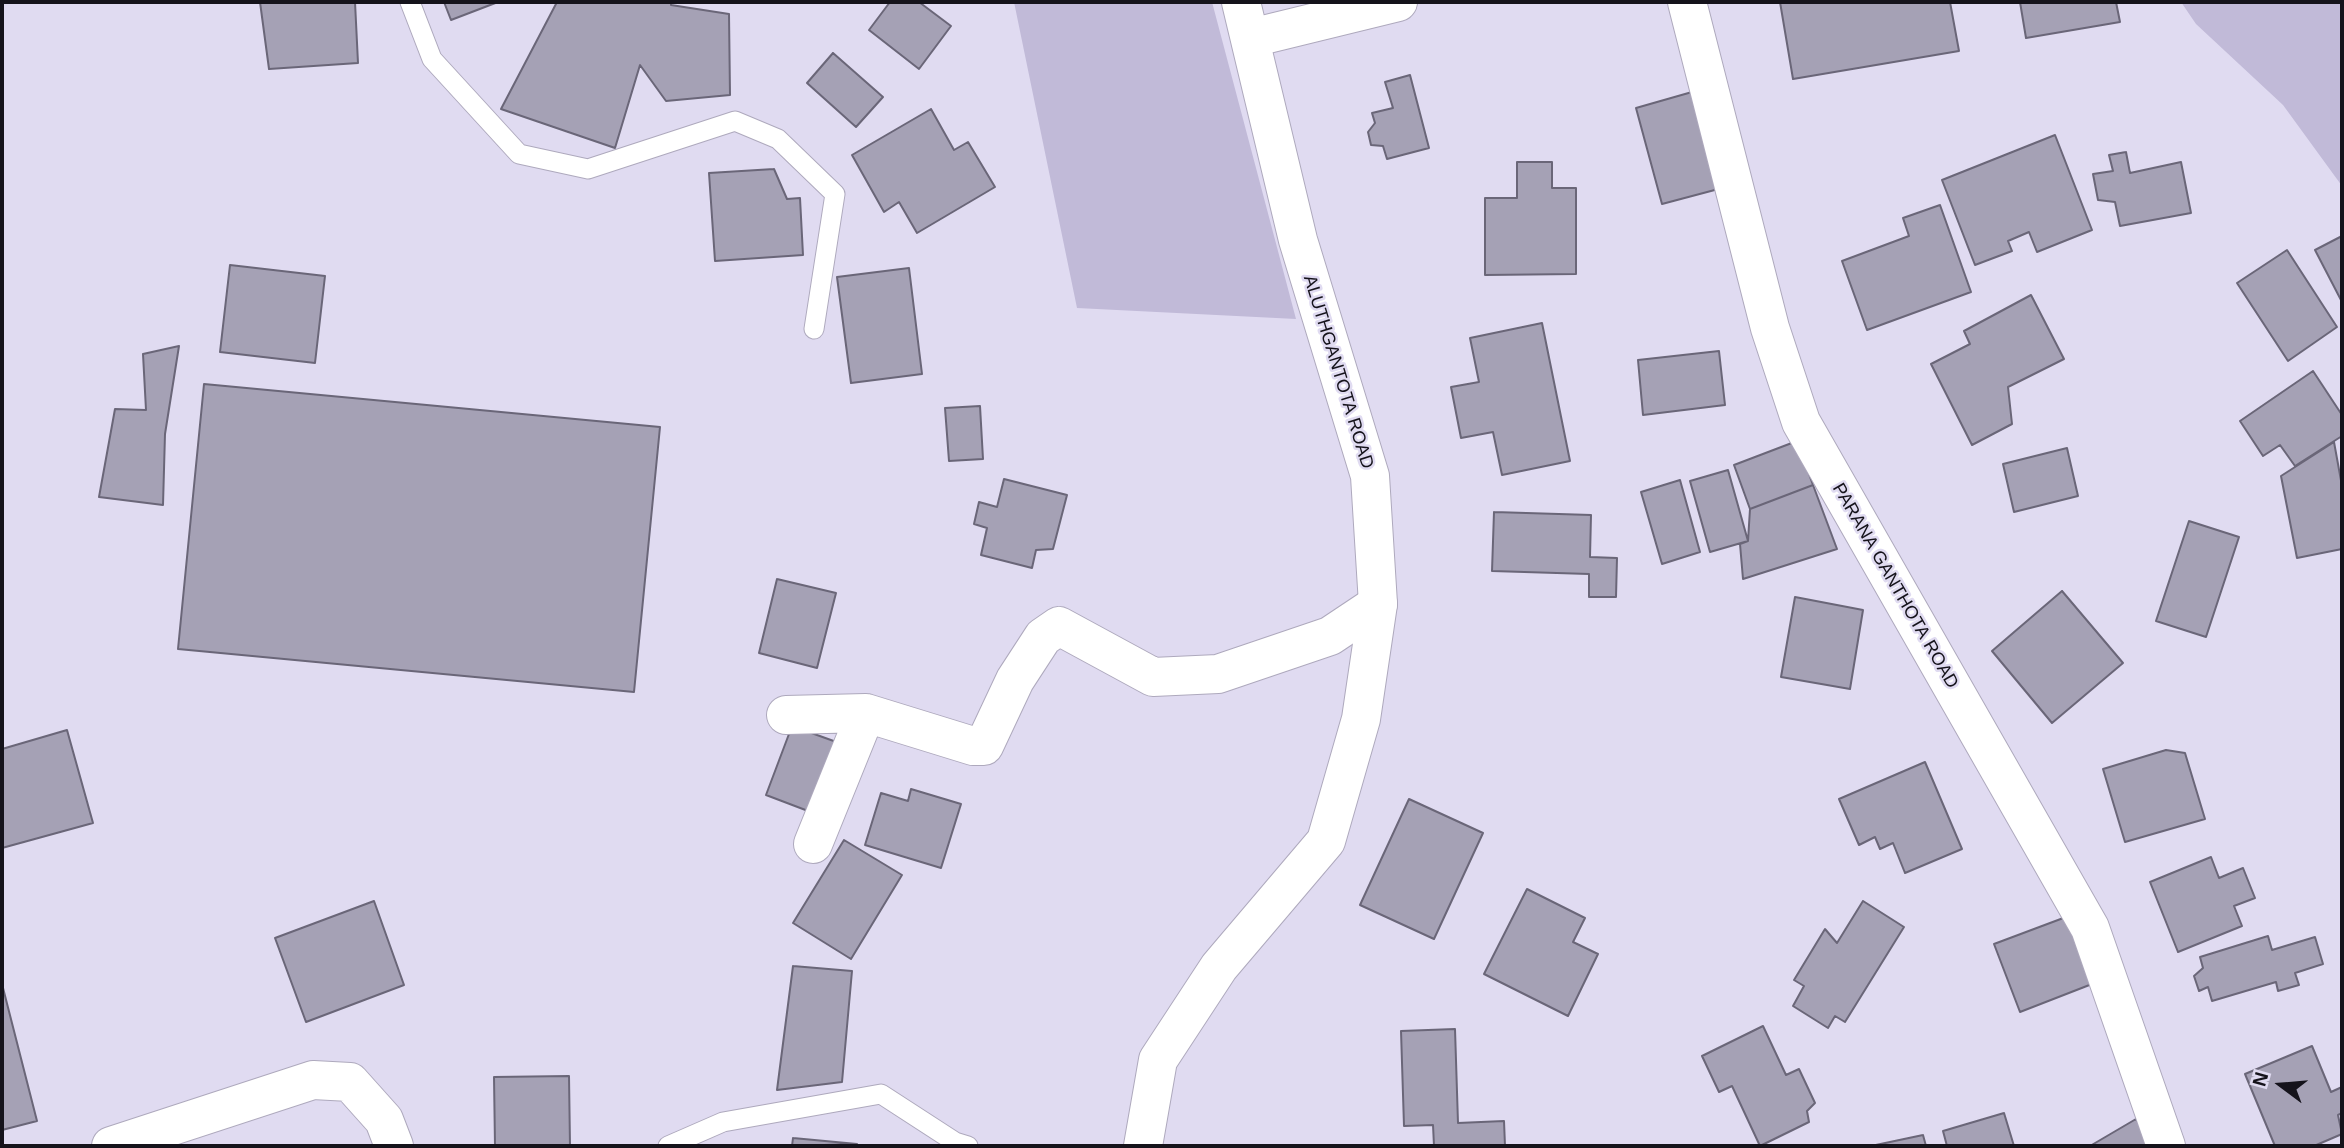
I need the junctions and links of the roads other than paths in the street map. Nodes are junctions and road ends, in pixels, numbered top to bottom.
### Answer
1 (410, 2) edge
2 (1241, 2) edge
3 (1398, 2) edge
4 (1687, 2) edge
5 (1251, 38) junction
6 (814, 329) dead end
7 (1378, 604) junction
8 (866, 713) junction
9 (786, 715) dead end
10 (813, 844) dead end
11 (111, 1146) edge
12 (394, 1146) edge
13 (668, 1146) edge
14 (968, 1146) edge
15 (1143, 1146) edge
16 (2166, 1146) edge

1 - 6 lane
2 - 5 street, ALUTHGANTOTA ROAD
3 - 5 street
4 - 16 street, PARANA GANTHOTA ROAD
5 - 7 street, ALUTHGANTOTA ROAD
7 - 8 street
7 - 15 street, ALUTHGANTOTA ROAD
8 - 9 street
8 - 10 street
11 - 12 street
13 - 14 lane

